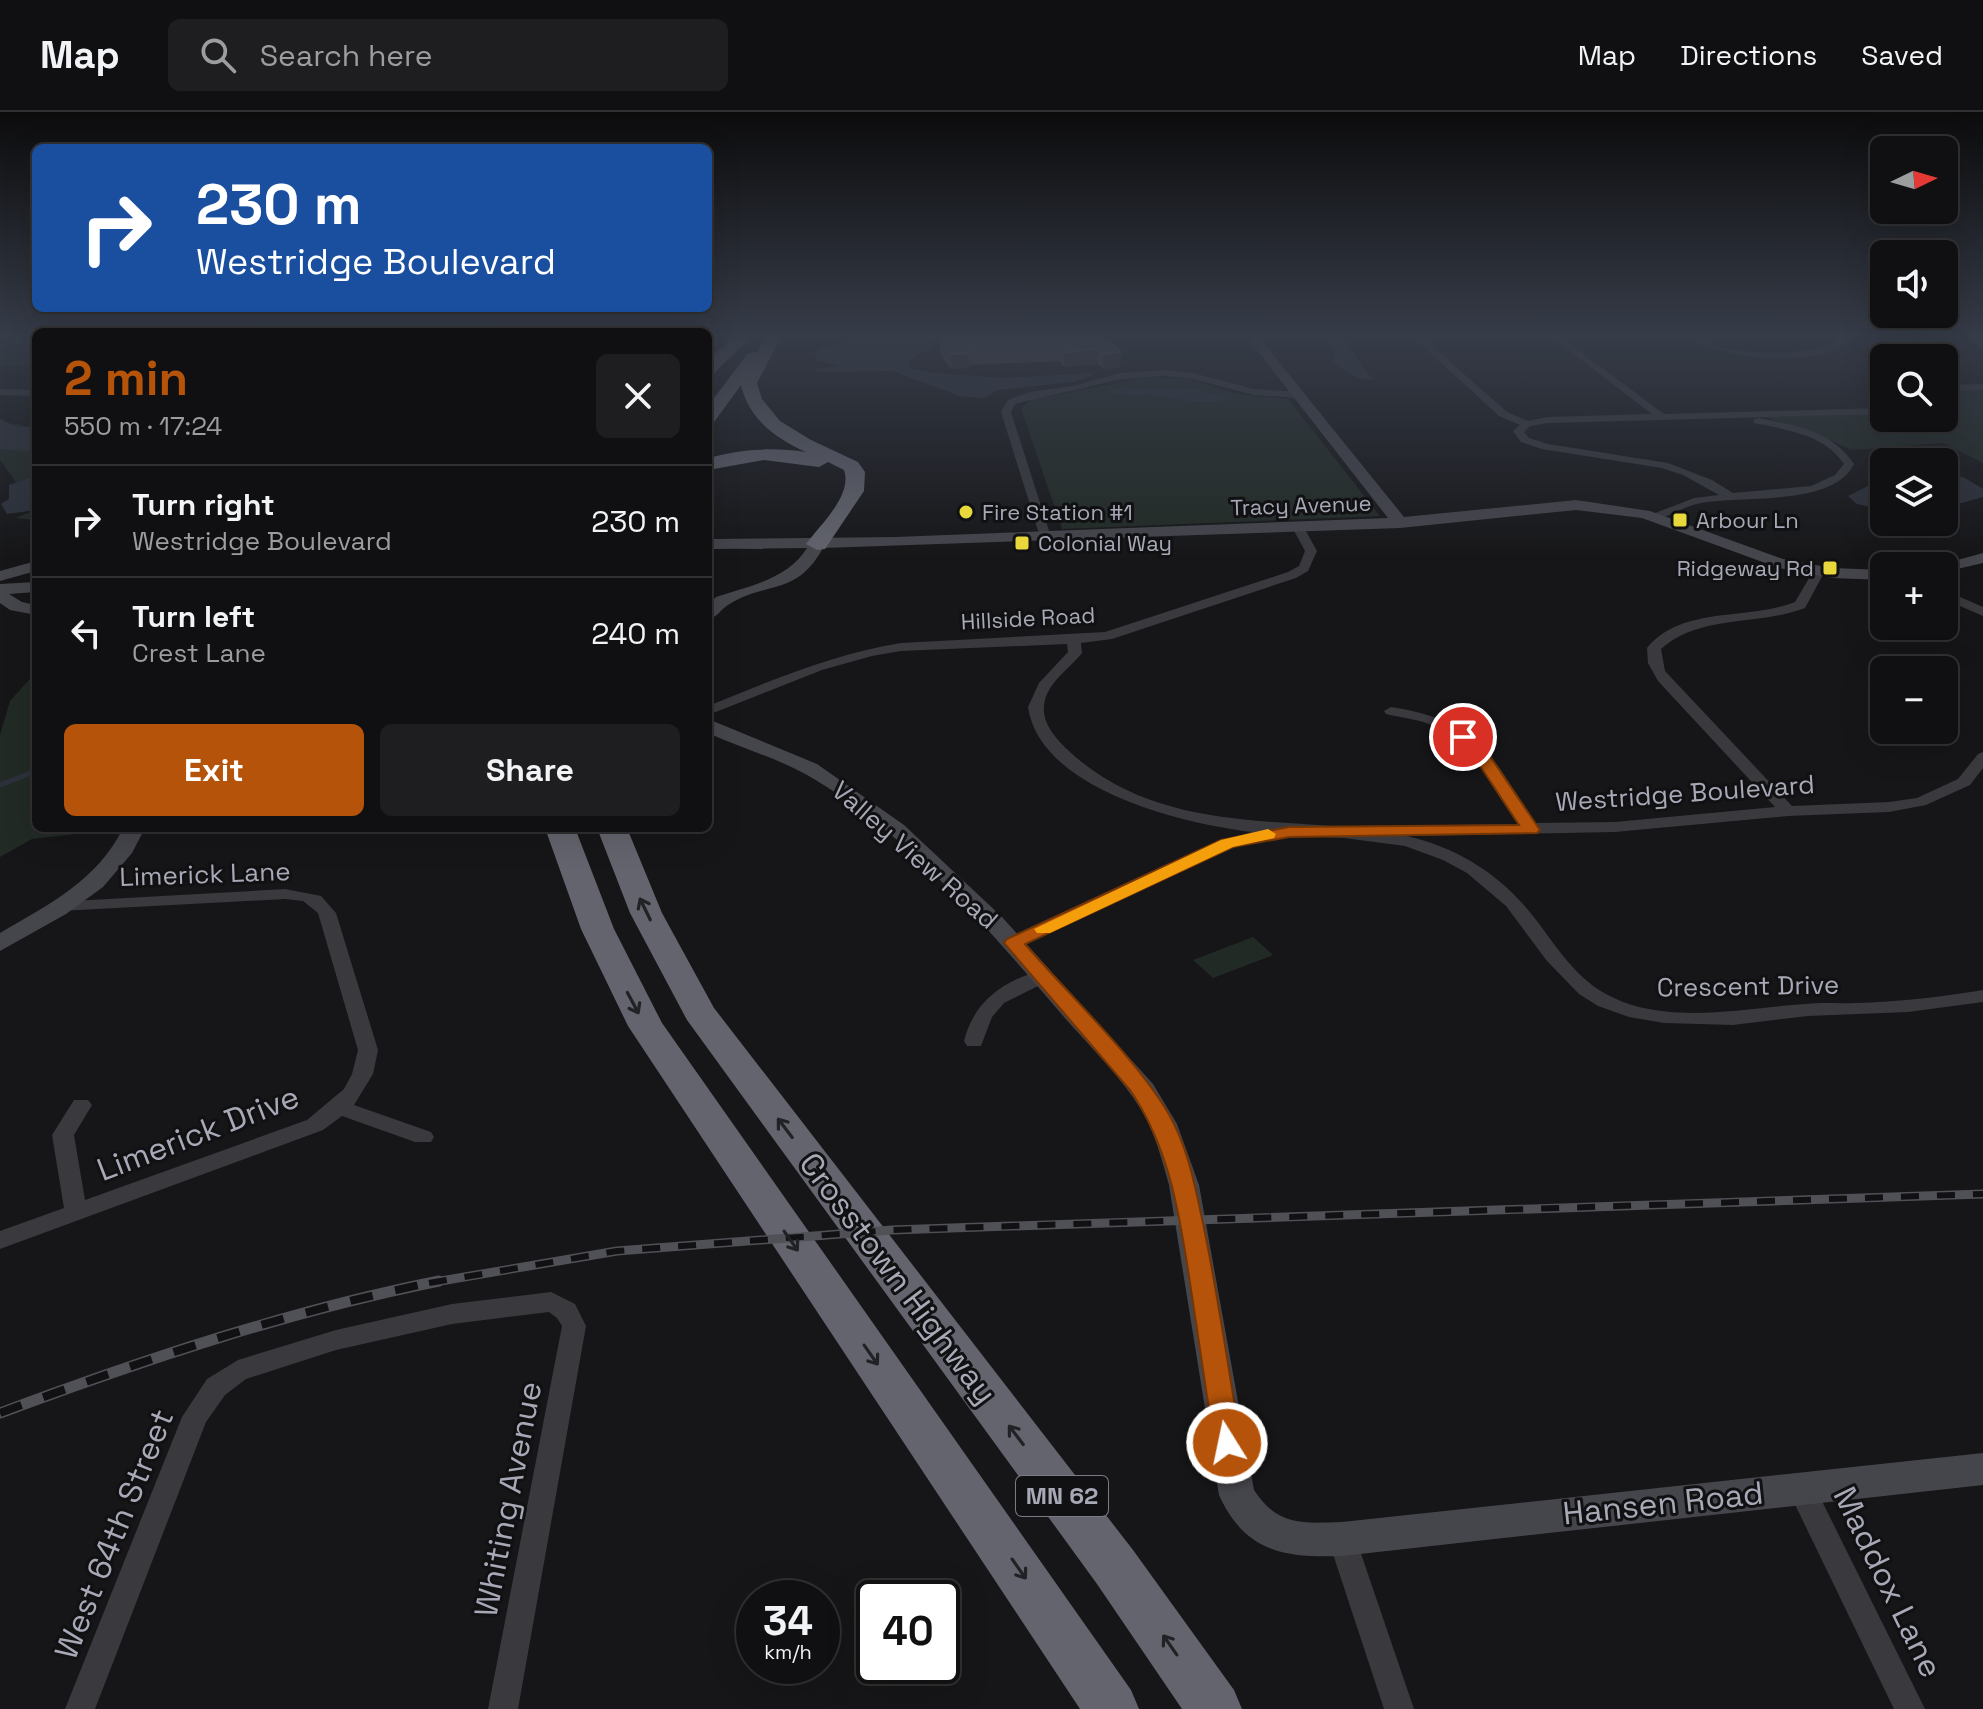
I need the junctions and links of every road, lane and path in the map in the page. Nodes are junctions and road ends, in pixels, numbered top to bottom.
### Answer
1 (759, 411) edge
2 (1007, 411) edge
3 (1311, 411) edge
4 (1502, 411) edge
5 (1653, 411) edge
6 (1870, 411) edge
7 (1823, 412) joint
8 (1730, 415) junction
9 (1662, 417) junction
10 (1527, 424) junction
11 (712, 463) edge
12 (1729, 496) junction
13 (1654, 517) junction
14 (1400, 523) junction
15 (1298, 527) junction
16 (1045, 537) junction
17 (712, 544) edge
18 (817, 544) junction
19 (1983, 558) edge
20 (1958, 564) edge
21 (32, 567) edge
22 (1819, 571) junction
23 (5, 572) edge
24 (1870, 574) edge
25 (32, 588) edge
26 (0, 592) edge
27 (1958, 600) edge
28 (32, 609) edge
29 (712, 610) edge
30 (1983, 612) edge
31 (1074, 640) junction
32 (712, 709) edge
33 (1391, 711) dead end
34 (712, 727) edge
35 (1983, 757) edge
36 (1788, 811) junction
37 (1531, 830) junction
38 (132, 832) edge
39 (561, 832) edge
40 (614, 832) edge
41 (1323, 832) junction
42 (60, 906) junction
43 (1013, 943) junction
44 (0, 944) edge
45 (1043, 976) junction
46 (1983, 996) edge
47 (974, 1041) dead end
48 (81, 1105) dead end
49 (341, 1108) junction
50 (423, 1137) dead end
51 (76, 1213) junction
52 (0, 1240) edge
53 (216, 1387) joint
54 (1983, 1469) edge
55 (1801, 1488) junction
56 (1342, 1539) junction
57 (80, 1709) edge
58 (503, 1709) edge
59 (1112, 1709) edge
60 (1215, 1709) edge
61 (1399, 1709) edge
62 (1910, 1709) edge

1 - 18 highway
2 - 16 street
3 - 14 street
4 - 10 street
5 - 9 street
6 - 7 street
7 - 8 street
8 - 9 street
8 - 12 street
9 - 10 street
10 - 12 street
11 - 18 highway
12 - 13 street
13 - 14 street, Tracy Avenue
13 - 22 street, Tracy Avenue
14 - 15 street, Tracy Avenue
15 - 16 street, Tracy Avenue
15 - 31 street, Hillside Road
16 - 18 street, Tracy Avenue
17 - 18 street, Tracy Avenue
18 - 29 street
19 - 20 street
21 - 23 street
22 - 24 street, Tracy Avenue
22 - 36 street
25 - 26 street
26 - 28 street
27 - 30 street
31 - 32 street, Hillside Road
31 - 41 street, Crescent Drive
33 - 37 street
34 - 43 street, Valley View Road
35 - 36 street, Westridge Boulevard
36 - 37 street, Westridge Boulevard
37 - 41 street, Westridge Boulevard
38 - 42 street
39 -> 59 highway, MN 62
60 -> 40 highway, Crosstown Highway / MN 62
41 - 43 street, Westridge Boulevard
41 - 46 street, Crescent Drive
42 - 44 street
42 - 49 street, Limerick Lane
43 - 45 street, Valley View Road
45 - 47 street
45 - 56 street, Valley View Road
48 - 51 street, Limerick Drive
49 - 50 street
49 - 51 street, Limerick Drive
51 - 52 street, Limerick Drive
53 - 57 street, West 64th Street
53 - 58 street, Whiting Avenue
54 - 55 street, Hansen Road
55 - 56 street, Hansen Road
55 - 62 street, Maddox Lane
56 - 61 street

